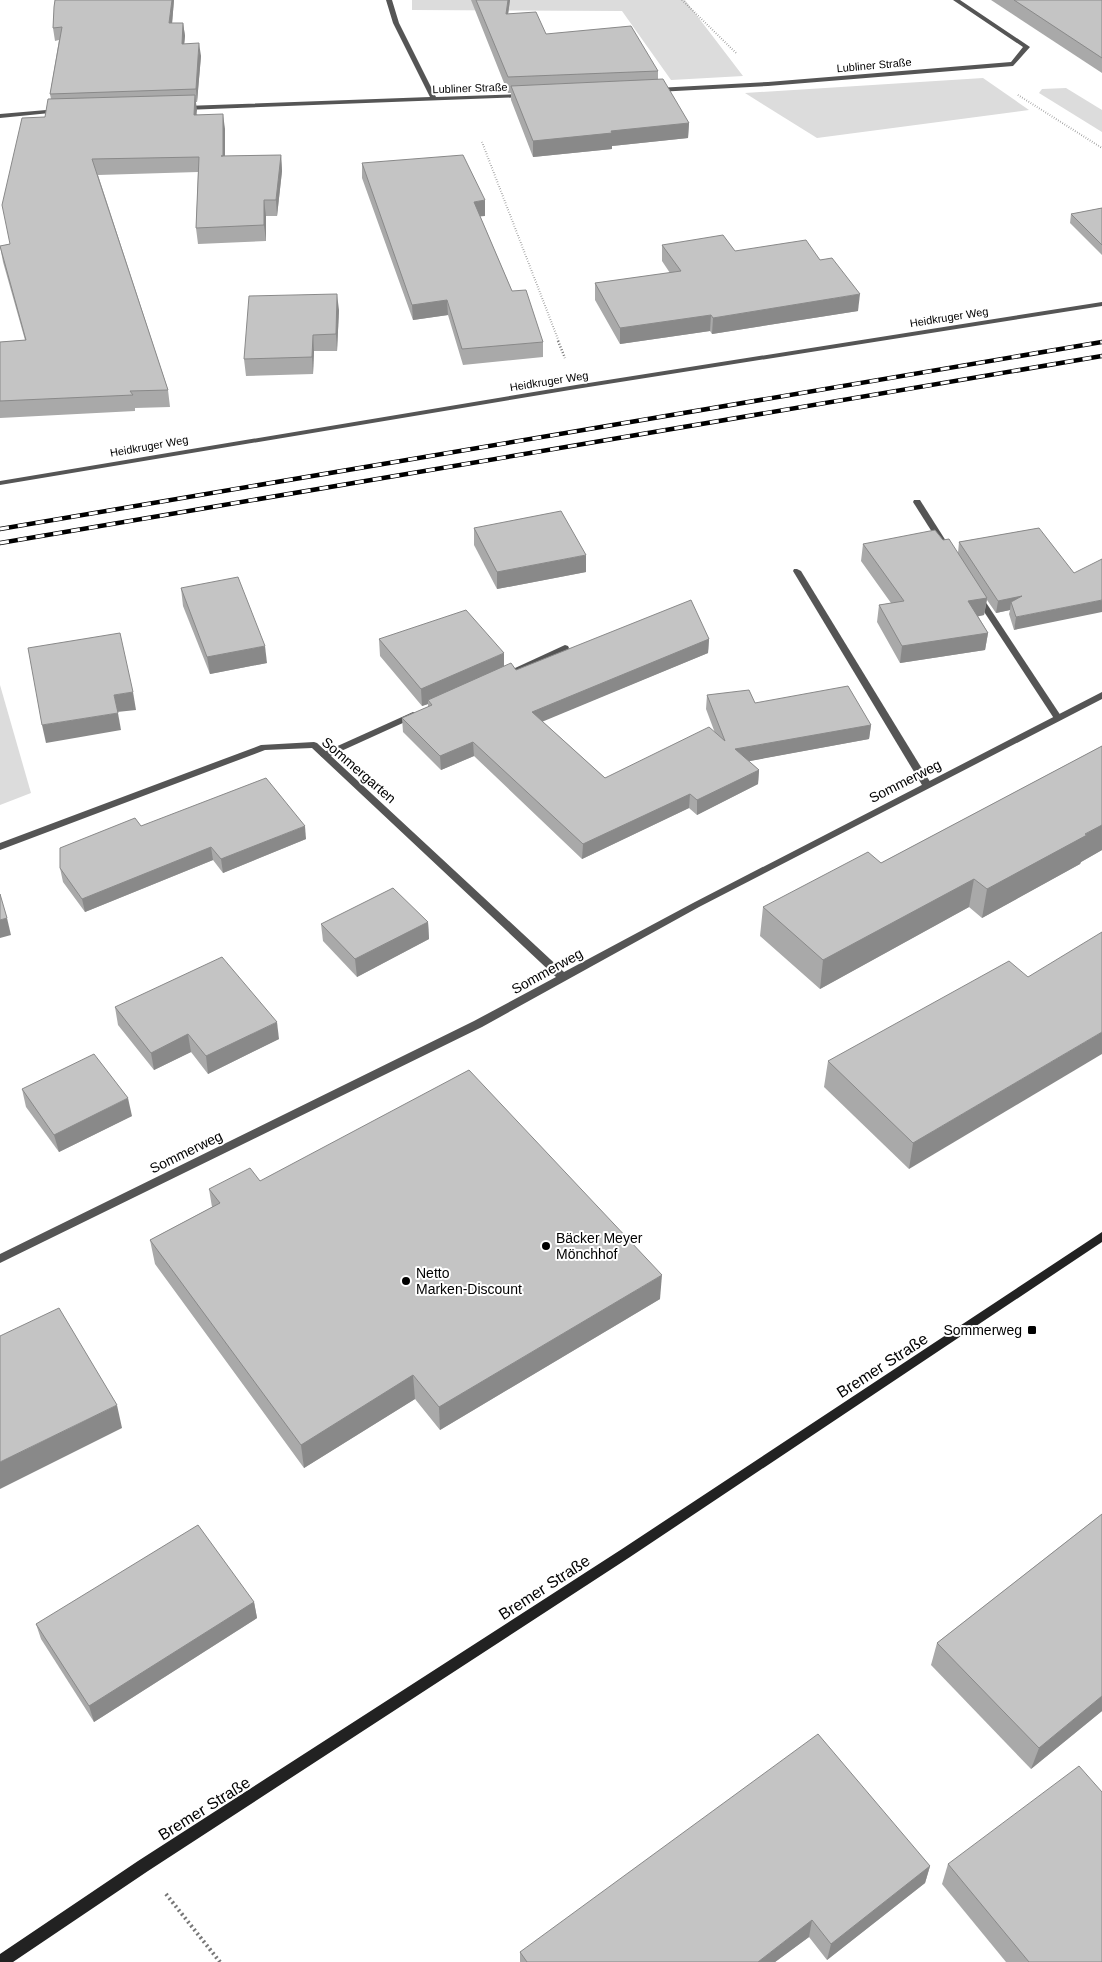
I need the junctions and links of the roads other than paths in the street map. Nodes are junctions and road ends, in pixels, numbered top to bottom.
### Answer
1 (389, 0) edge
2 (956, 0) edge
3 (651, 91) edge
4 (530, 96) edge
5 (434, 99) junction
6 (173, 108) edge
7 (68, 110) edge
8 (0, 116) edge
9 (1102, 304) edge
10 (0, 483) edge
11 (917, 502) dead end
12 (949, 552) edge
13 (797, 571) dead end
14 (976, 594) edge
15 (565, 648) edge
16 (494, 680) edge
17 (1102, 695) edge
18 (422, 711) edge
19 (1058, 718) junction
20 (325, 755) junction
21 (927, 785) junction
22 (0, 848) edge
23 (564, 978) junction
24 (1102, 1236) edge
25 (0, 1259) edge
26 (1, 1962) edge

1 - 5 street
2 - 3 street, Lubliner Straße
4 - 5 street, Lubliner Straße
5 - 6 street, Lubliner Straße
7 - 8 street
9 - 10 street, Heidkruger Weg
11 - 12 street
13 - 21 street
14 - 19 street
15 - 16 street
17 - 19 street, Sommerweg
18 - 20 street
19 - 21 street, Sommerweg
20 - 22 street, Sommergarten
20 - 23 street, Sommergarten
21 - 23 street, Sommerweg
23 - 25 street, Sommerweg
24 - 26 main road, Bremer Straße

